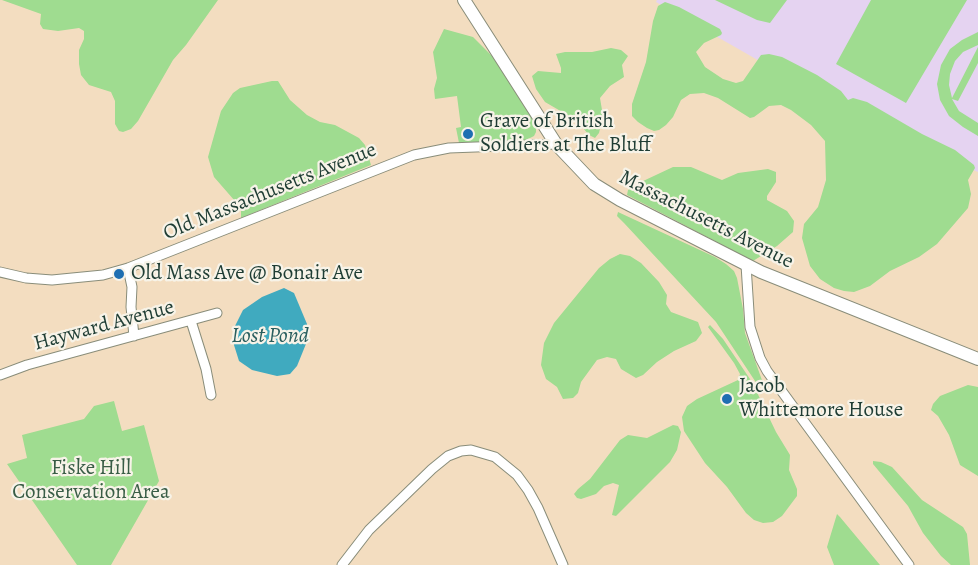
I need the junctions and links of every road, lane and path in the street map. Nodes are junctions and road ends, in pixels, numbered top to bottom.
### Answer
1 (464, 0) edge
2 (556, 144) junction
3 (746, 265) junction
4 (128, 268) junction
5 (0, 272) edge
6 (760, 272) junction
7 (749, 290) junction
8 (217, 313) dead end
9 (191, 321) junction
10 (134, 336) junction
11 (978, 359) edge
12 (0, 375) edge
13 (211, 395) dead end
14 (342, 565) edge
15 (563, 565) edge
16 (909, 565) edge

1 - 2 main road, Massachusetts Avenue
2 - 3 main road, Massachusetts Avenue
2 - 4 street, Old Massachusetts Avenue
3 - 6 main road, Massachusetts Avenue
3 - 7 street
4 - 5 street, Old Massachusetts Avenue
4 - 10 street
6 - 7 street
6 - 11 main road, Massachusetts Avenue
7 - 16 street
8 - 9 street, Hayward Avenue
9 - 10 street, Hayward Avenue
9 - 13 street
10 - 12 street, Hayward Avenue
14 - 15 street

